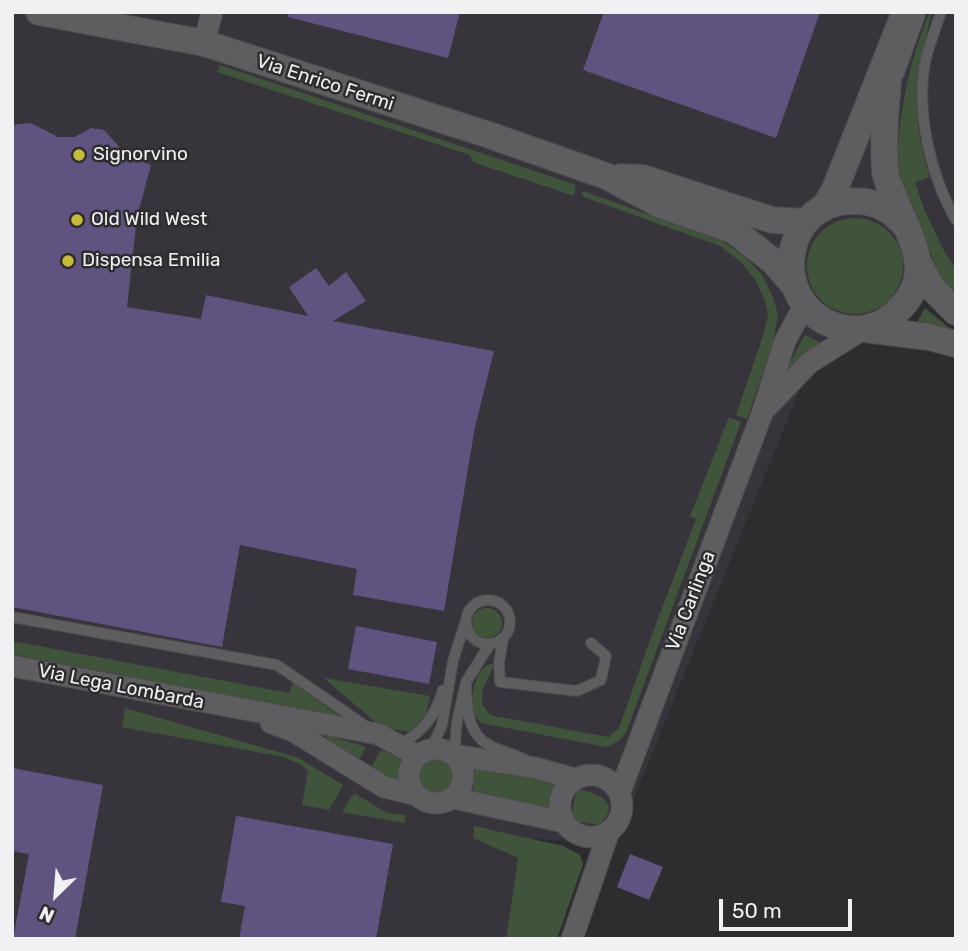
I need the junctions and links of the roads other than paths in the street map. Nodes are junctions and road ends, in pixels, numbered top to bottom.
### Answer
1 (39, 12) edge
2 (212, 12) edge
3 (905, 12) edge
4 (921, 12) edge
5 (941, 12) edge
6 (204, 43) junction
7 (892, 44) junction
8 (886, 109) junction
9 (848, 156) junction
10 (606, 176) junction
11 (742, 211) junction
12 (814, 215) junction
13 (956, 220) edge
14 (905, 225) junction
15 (919, 264) junction
16 (798, 295) junction
17 (956, 312) edge
18 (863, 329) junction
19 (956, 344) edge
20 (763, 411) junction
21 (12, 617) edge
22 (465, 623) junction
23 (503, 639) junction
24 (591, 643) dead end
25 (490, 645) junction
26 (453, 660) junction
27 (12, 666) edge
28 (466, 682) junction
29 (229, 708) junction
30 (378, 734) junction
31 (398, 745) junction
32 (424, 752) junction
33 (454, 755) junction
34 (536, 768) junction
35 (575, 779) junction
36 (620, 792) junction
37 (417, 795) junction
38 (453, 798) junction
39 (564, 822) junction
40 (608, 834) junction
41 (572, 939) edge

1 - 6 street, Via Enrico Fermi
2 - 6 street
3 - 7 street, Via Carlinga
4 - 8 lane
5 - 13 lane
6 - 10 street, Via Enrico Fermi
7 - 8 street, Via Carlinga
7 - 9 street, Via Carlinga
8 - 14 street, Via Carlinga
9 - 11 street, Via Carlinga
9 - 12 street, Via Carlinga
10 - 11 street, Via Enrico Fermi
10 - 16 street, Via Enrico Fermi
11 - 12 street, Via Enrico Fermi
12 - 14 street
12 - 16 street, Via Carlinga
14 - 15 street, Via Carlinga
15 - 17 street
15 - 18 street, Via Carlinga
16 - 18 street
16 - 20 street, Via Carlinga
18 - 19 street
18 - 20 street, Via Carlinga
20 - 36 street, Via Carlinga
21 - 30 lane
22 - 23 lane
22 - 25 lane
22 - 26 lane
23 - 24 lane
23 - 25 lane
25 - 28 lane
26 - 31 lane
26 - 32 lane
27 - 29 street, Via Lega Lombarda
28 - 33 lane
28 - 34 lane
29 - 30 street, Via Lega Lombarda
29 - 37 street, Via Lega Lombarda
30 - 31 street, Via Lega Lombarda
31 - 32 street, Via Lega Lombarda
32 - 33 street, Via Lega Lombarda
32 - 37 street
33 - 34 street, Via Lega Lombarda
33 - 38 street
34 - 35 street, Via Lega Lombarda
35 - 36 street
35 - 39 street
36 - 40 street, Via Carlinga
37 - 38 street, Via Lega Lombarda
38 - 39 street, Via Lega Lombarda
39 - 40 street
40 - 41 street, Via Carlinga

